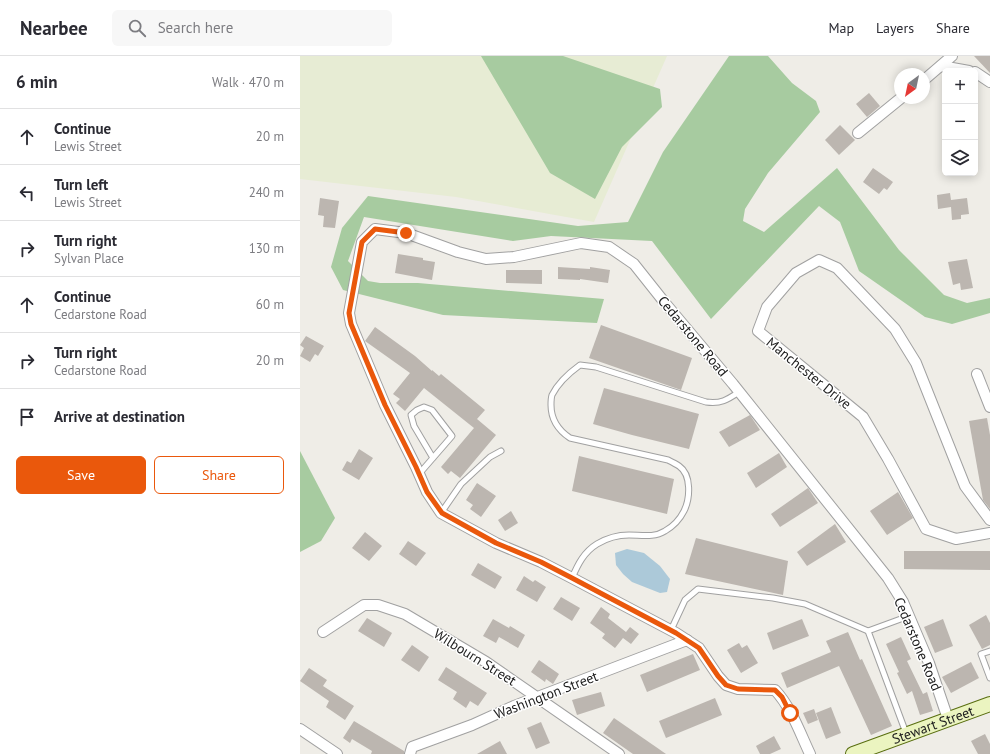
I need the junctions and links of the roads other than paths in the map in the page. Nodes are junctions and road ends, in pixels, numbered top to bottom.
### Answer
1 (952, 56) edge
2 (941, 66) junction
3 (952, 68) edge
4 (978, 74) edge
5 (930, 75) edge
6 (990, 82) edge
7 (894, 104) edge
8 (858, 134) dead end
9 (977, 374) dead end
10 (739, 392) junction
11 (990, 407) edge
12 (501, 451) dead end
13 (433, 458) junction
14 (419, 474) junction
15 (442, 513) junction
16 (990, 520) edge
17 (990, 533) edge
18 (572, 578) junction
19 (909, 616) junction
20 (671, 630) junction
21 (868, 631) junction
22 (323, 632) dead end
23 (687, 640) junction
24 (990, 651) edge
25 (990, 678) edge
26 (537, 698) junction
27 (990, 704) edge
28 (948, 719) junction
29 (300, 730) edge
30 (906, 734) junction
31 (337, 754) edge
32 (410, 754) edge
33 (619, 754) edge
34 (810, 754) edge
35 (853, 754) edge

1 - 2 street
2 - 3 street
2 - 5 street
4 - 6 street
7 - 8 street
9 - 11 street
10 - 14 street, Cedarstone Road
10 - 18 lane
10 - 19 street, Cedarstone Road
12 - 15 lane
13 - 13 lane
13 - 14 lane
14 - 15 street
15 - 18 street
16 - 17 street, Manchester Drive
18 - 20 street
19 - 21 lane
19 - 28 street, Cedarstone Road
20 - 21 lane
20 - 23 street
21 - 30 lane
22 - 26 street, Wilbourn Street
23 - 26 street, Washington Street
23 - 34 street
24 - 25 lane
26 - 32 street, Washington Street
26 - 33 street, Wilbourn Street
27 - 28 street, Stewart Street
28 - 30 street, Stewart Street
29 - 31 street
30 - 35 street, Stewart Street

